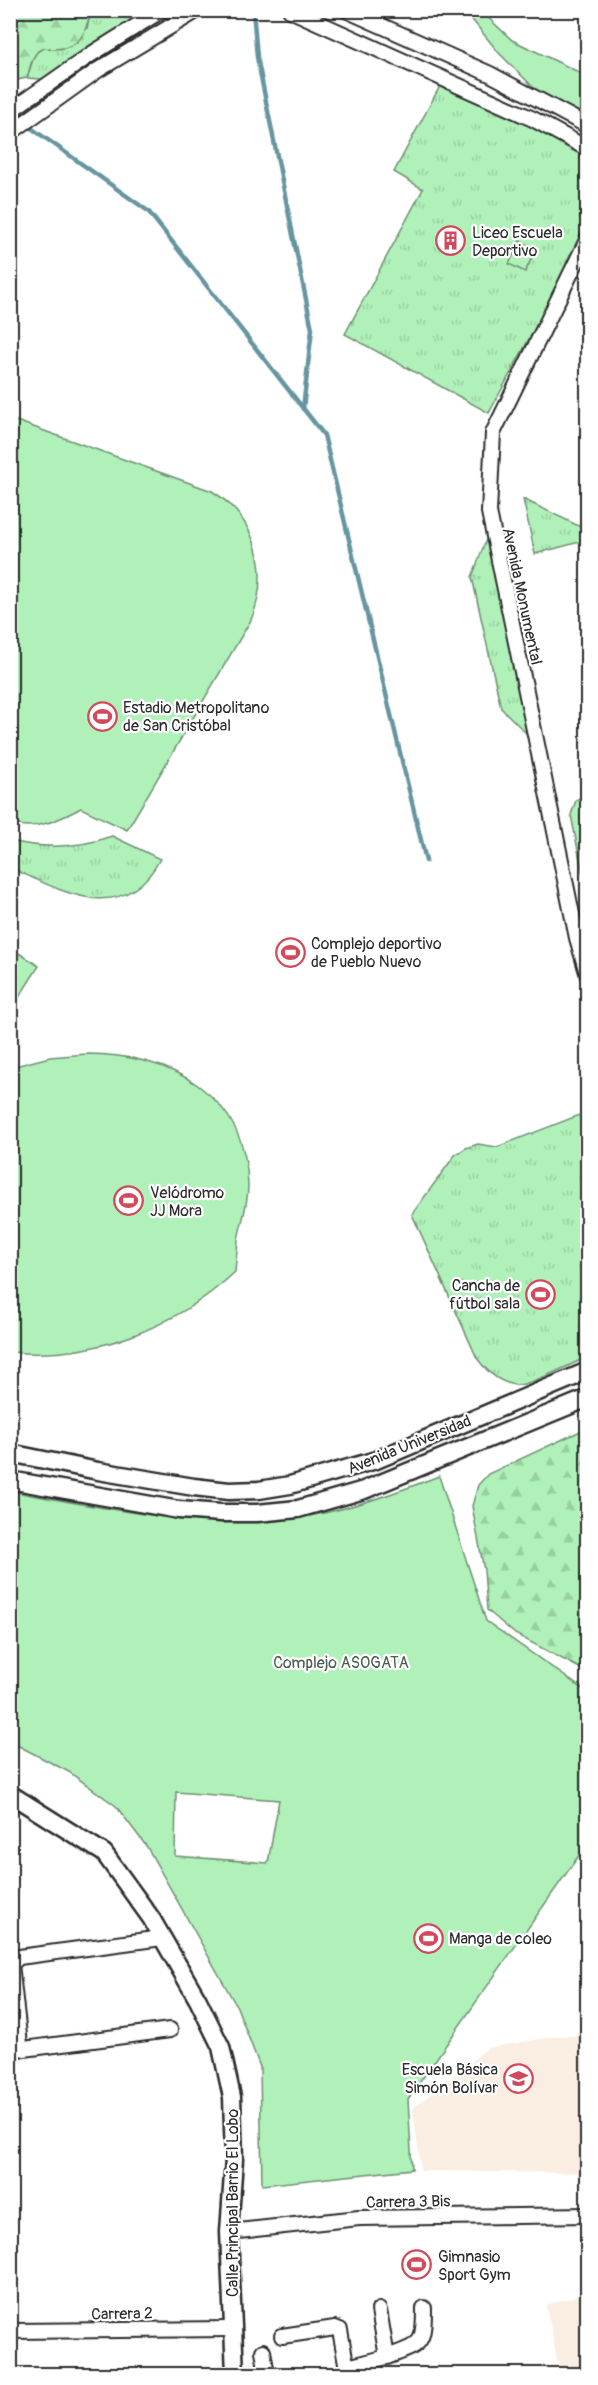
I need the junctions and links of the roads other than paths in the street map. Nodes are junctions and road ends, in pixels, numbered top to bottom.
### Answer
1 (162, 10) edge
2 (198, 10) edge
3 (290, 10) edge
4 (346, 10) edge
5 (452, 59) junction
6 (443, 78) junction
7 (10, 111) edge
8 (588, 126) edge
9 (10, 133) edge
10 (588, 150) edge
11 (588, 238) edge
12 (588, 976) edge
13 (588, 1371) edge
14 (588, 1398) edge
15 (10, 1453) edge
16 (10, 1480) edge
17 (10, 1794) edge
18 (162, 1938) junction
19 (170, 2030) dead end
20 (588, 2215) edge
21 (229, 2232) junction
22 (424, 2308) dead end
23 (379, 2310) dead end
24 (233, 2329) junction
25 (10, 2331) edge
26 (282, 2336) dead end
27 (263, 2351) dead end
28 (387, 2357) junction
29 (348, 2371) edge
30 (235, 2374) edge
31 (267, 2374) edge

1 - 7 street
2 - 9 street
3 - 6 street
4 - 5 street
5 - 6 street
5 - 8 street
6 - 10 street
11 - 12 street, Avenida Monumental
13 - 15 street, Avenida Universidad
14 - 16 street, Avenida Universidad
17 - 18 street, Calle Principal Barrio El Lobo
18 - 19 street
18 - 21 street, Calle Principal Barrio El Lobo
20 - 21 street, Carrera 3 Bis
21 - 24 street, Calle Principal Barrio El Lobo
22 - 28 street
23 - 28 street
24 - 25 street, Carrera 2
24 - 30 street, Calle Principal Barrio El Lobo
26 - 29 street
27 - 31 street
28 - 29 street

